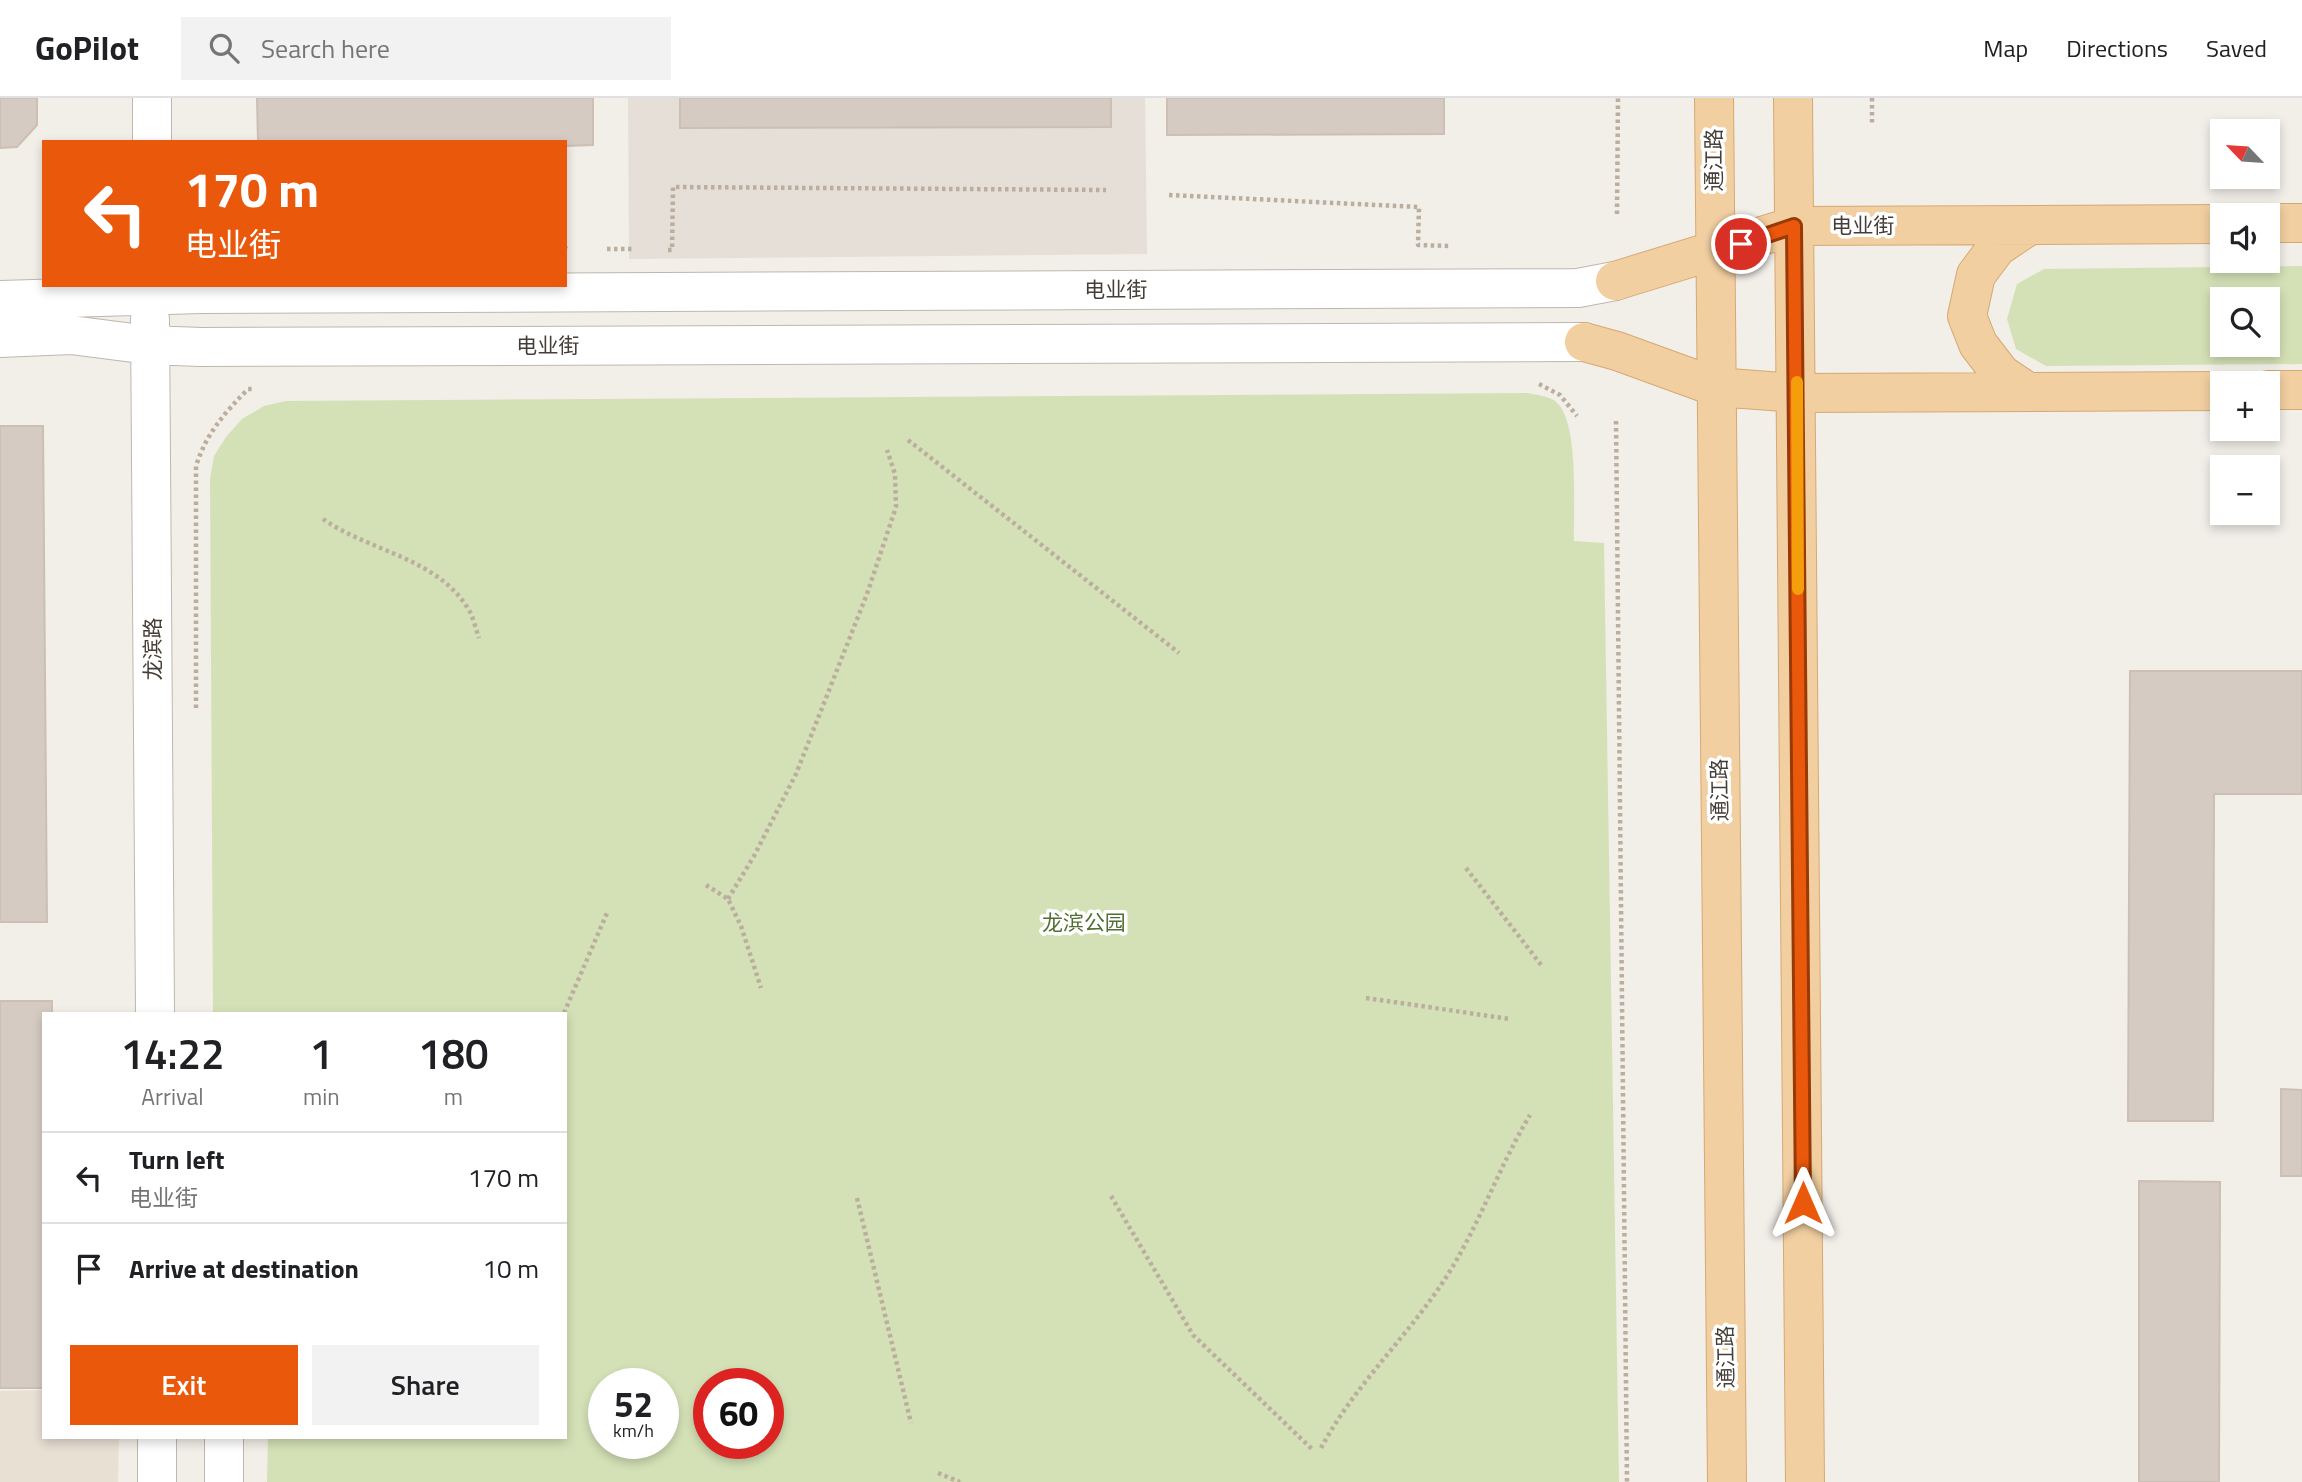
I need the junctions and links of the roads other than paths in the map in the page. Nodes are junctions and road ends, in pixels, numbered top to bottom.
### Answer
1 (152, 98) edge
2 (1714, 98) edge
3 (1793, 98) edge
4 (152, 140) edge
5 (2280, 223) edge
6 (2302, 223) edge
7 (2210, 224) edge
8 (2030, 225) junction
9 (1794, 226) junction
10 (1715, 252) junction
11 (1615, 281) joint
12 (151, 290) edge
13 (0, 300) edge
14 (0, 338) edge
15 (1584, 342) joint
16 (149, 345) junction
17 (1716, 387) junction
18 (2210, 390) edge
19 (2280, 390) edge
20 (2302, 390) edge
21 (2028, 392) junction
22 (1797, 393) junction
23 (155, 1012) edge
24 (157, 1439) edge
25 (224, 1439) edge
26 (157, 1482) edge
27 (224, 1482) edge
28 (1727, 1482) edge
29 (1805, 1482) edge

1 - 4 street
2 - 10 main road, 通江路
3 - 9 main road
5 - 6 main road
7 - 8 main road, 电业街
8 - 9 main road, 电业街
8 - 21 main road
9 - 10 main road, 电业街
9 - 22 main road
10 - 11 main road, 电业街
10 - 17 main road, 通江路
11 - 12 street, 电业街
12 - 13 street, 电业街
12 - 16 street, 龙滨路
14 - 16 street, 电业街
15 - 16 street, 电业街
15 - 17 main road, 电业街
16 - 23 street, 龙滨路
17 - 22 main road, 电业街
17 - 28 main road, 通江路
18 - 21 main road, 电业街
19 - 20 main road
21 - 22 main road, 电业街
22 - 29 main road
24 - 26 street
25 - 27 street

